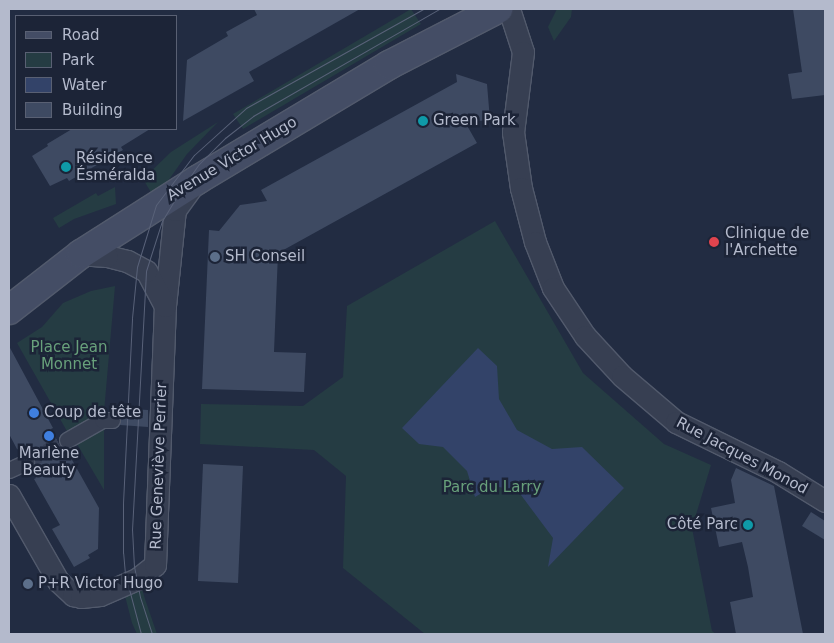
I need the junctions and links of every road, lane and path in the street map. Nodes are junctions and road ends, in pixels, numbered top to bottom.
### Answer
1 (498, 9) edge
2 (509, 9) edge
3 (198, 180) junction
4 (81, 254) junction
5 (165, 306) junction
6 (9, 310) edge
7 (112, 420) dead end
8 (67, 440) tunnel mouth
9 (26, 462) tunnel mouth
10 (9, 470) edge
11 (9, 495) edge
12 (825, 501) edge

1 - 3 main road, Avenue Victor Hugo
2 - 12 street, Rue Jacques Monod
3 - 4 main road, Avenue Victor Hugo
3 - 5 street, Rue Geneviève Perrier
4 - 5 street
4 - 6 main road, Avenue Victor Hugo
5 - 11 street, Rue Geneviève Perrier
7 - 8 street
9 - 10 street

